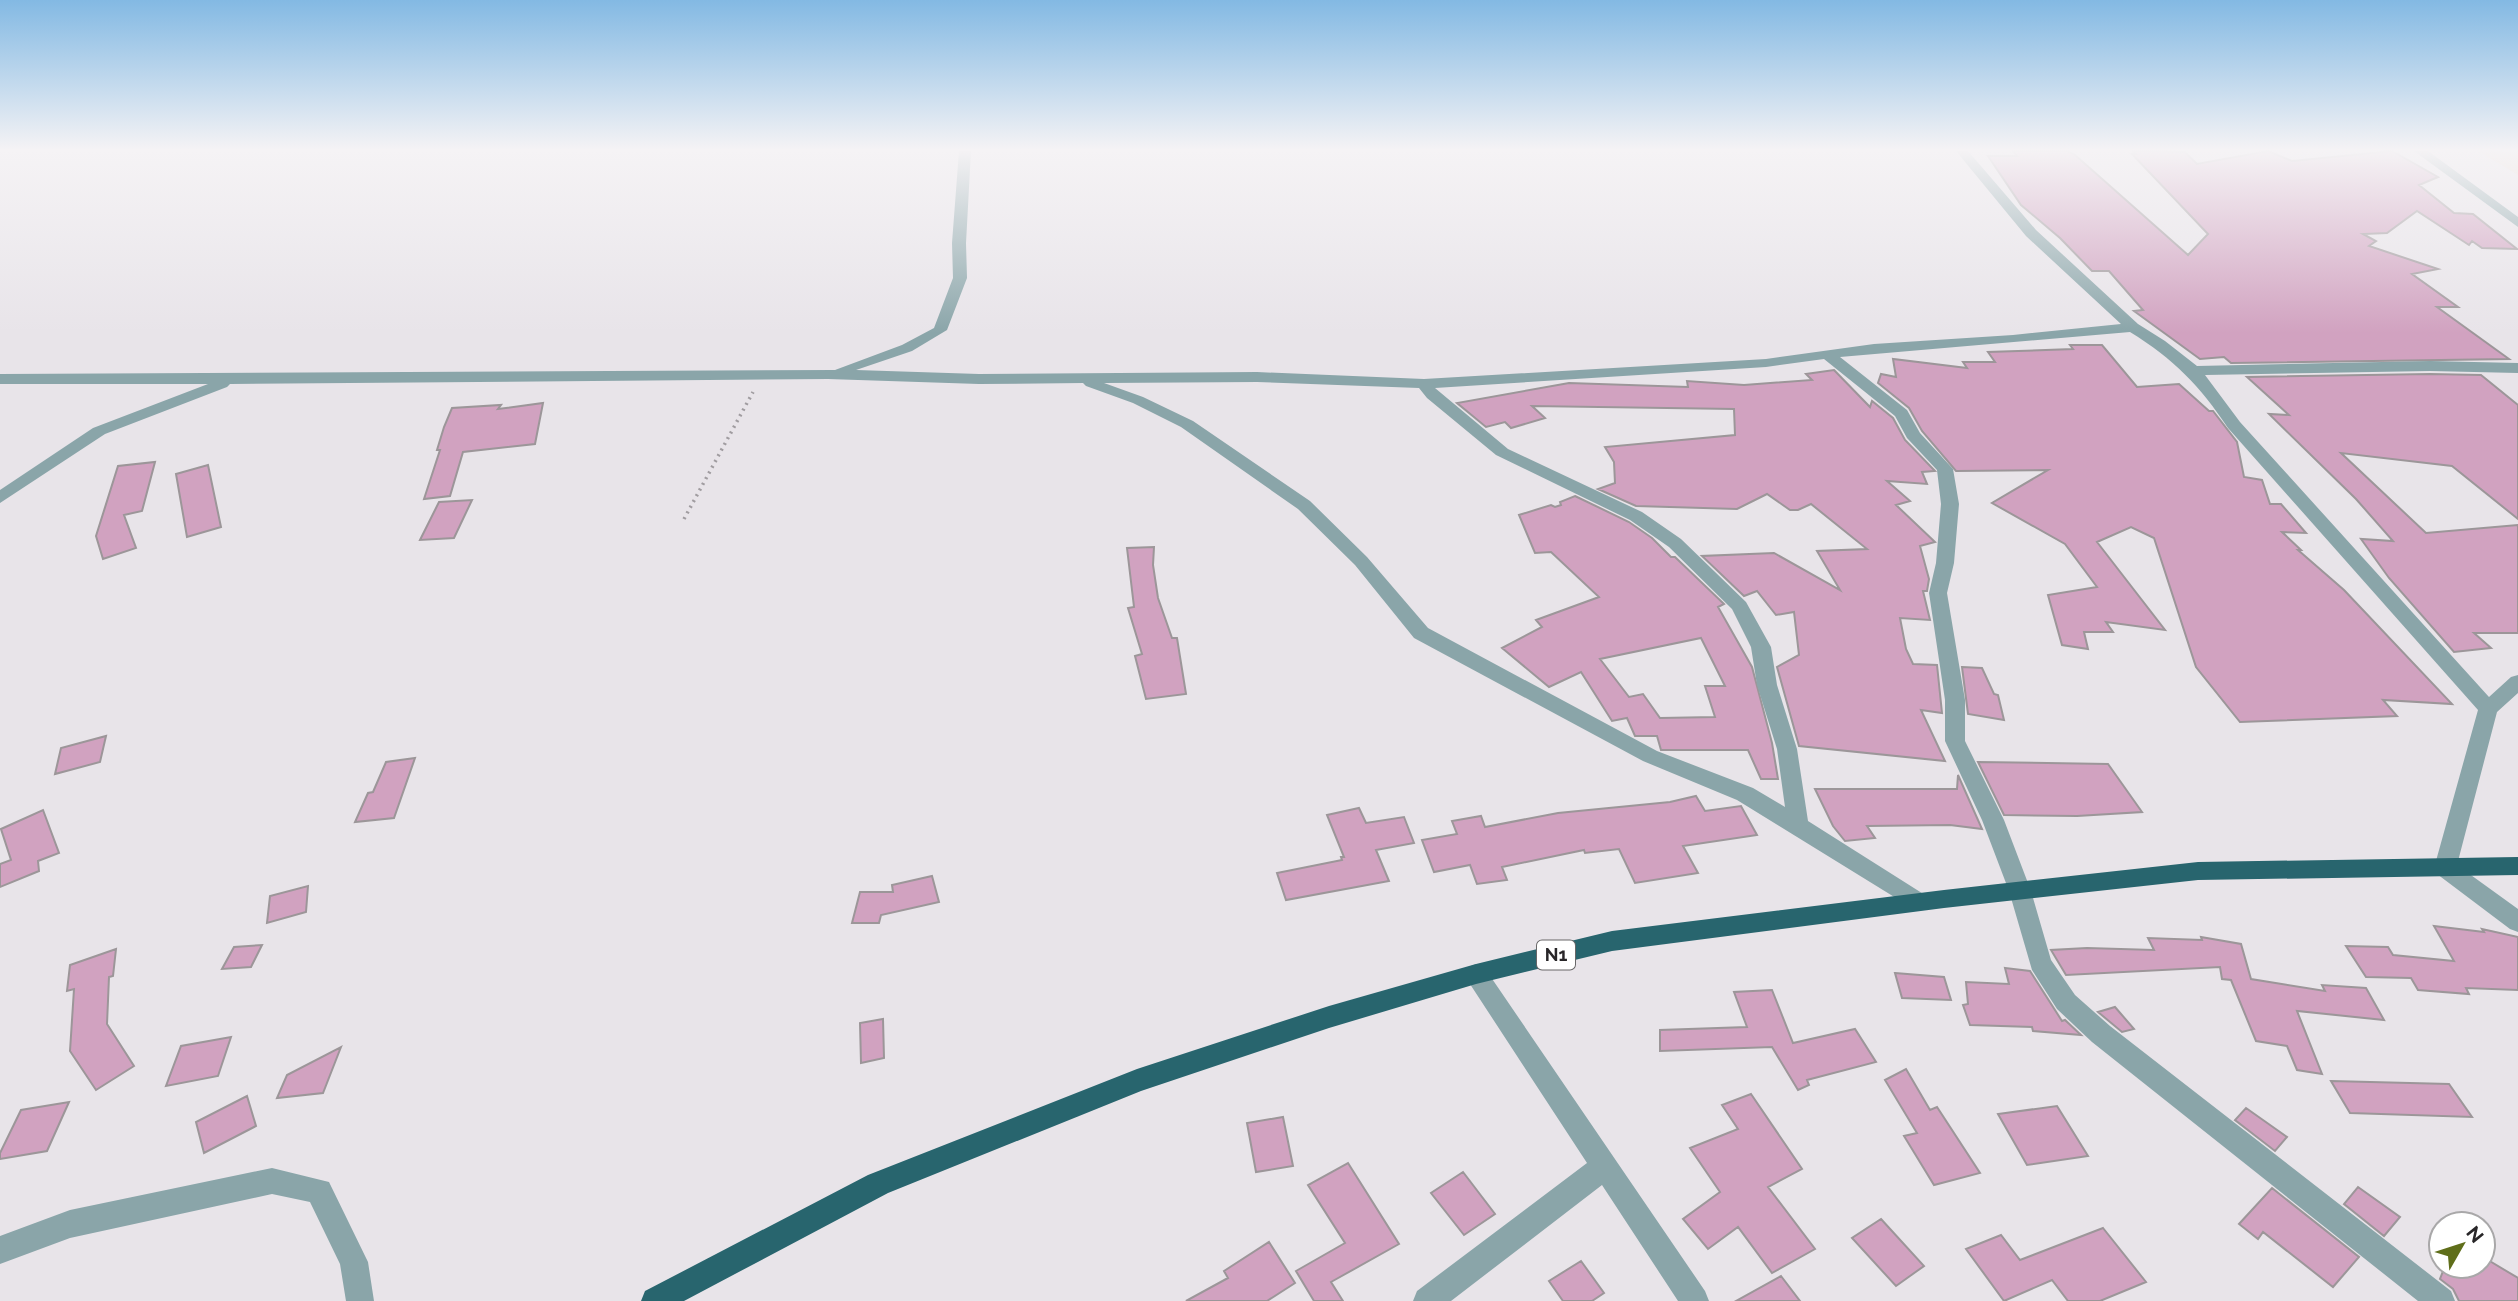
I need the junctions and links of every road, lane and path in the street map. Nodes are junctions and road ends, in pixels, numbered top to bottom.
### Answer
1 (961, 212) edge
2 (2013, 212) edge
3 (2503, 212) edge
4 (2518, 223) edge
5 (2133, 327) junction
6 (1828, 355) junction
7 (2518, 368) edge
8 (2193, 372) junction
9 (828, 374) junction
10 (762, 376) junction
11 (0, 379) edge
12 (236, 379) junction
13 (1079, 379) junction
14 (1424, 384) junction
15 (0, 498) edge
16 (684, 519) dead end
17 (2518, 682) edge
18 (2488, 709) junction
19 (1798, 825) junction
20 (2518, 866) edge
21 (2445, 868) junction
22 (2020, 891) junction
23 (1917, 902) junction
24 (2518, 922) edge
25 (1476, 974) junction
26 (1605, 1166) junction
27 (0, 1250) edge
28 (360, 1301) edge
29 (655, 1301) edge
30 (1427, 1301) edge
31 (1695, 1301) edge
32 (2441, 1301) edge

1 - 9 street
2 - 5 street
3 - 4 street
5 - 6 street
5 - 8 street
6 - 14 street
6 - 22 street
7 - 8 street
8 - 18 street
9 - 10 street
9 - 13 street
10 - 12 street
10 - 16 path
11 - 12 street
12 - 15 street
13 - 14 street
13 - 19 street
14 - 19 street
17 - 18 street
18 - 21 street
19 - 23 street
20 - 21 highway, N1
21 - 22 highway, N1
21 - 24 street
22 - 23 highway, N1
22 - 32 street
23 - 25 highway, N1
25 - 26 street
25 - 29 highway, N1
26 - 30 street
26 - 31 street
27 - 28 street

